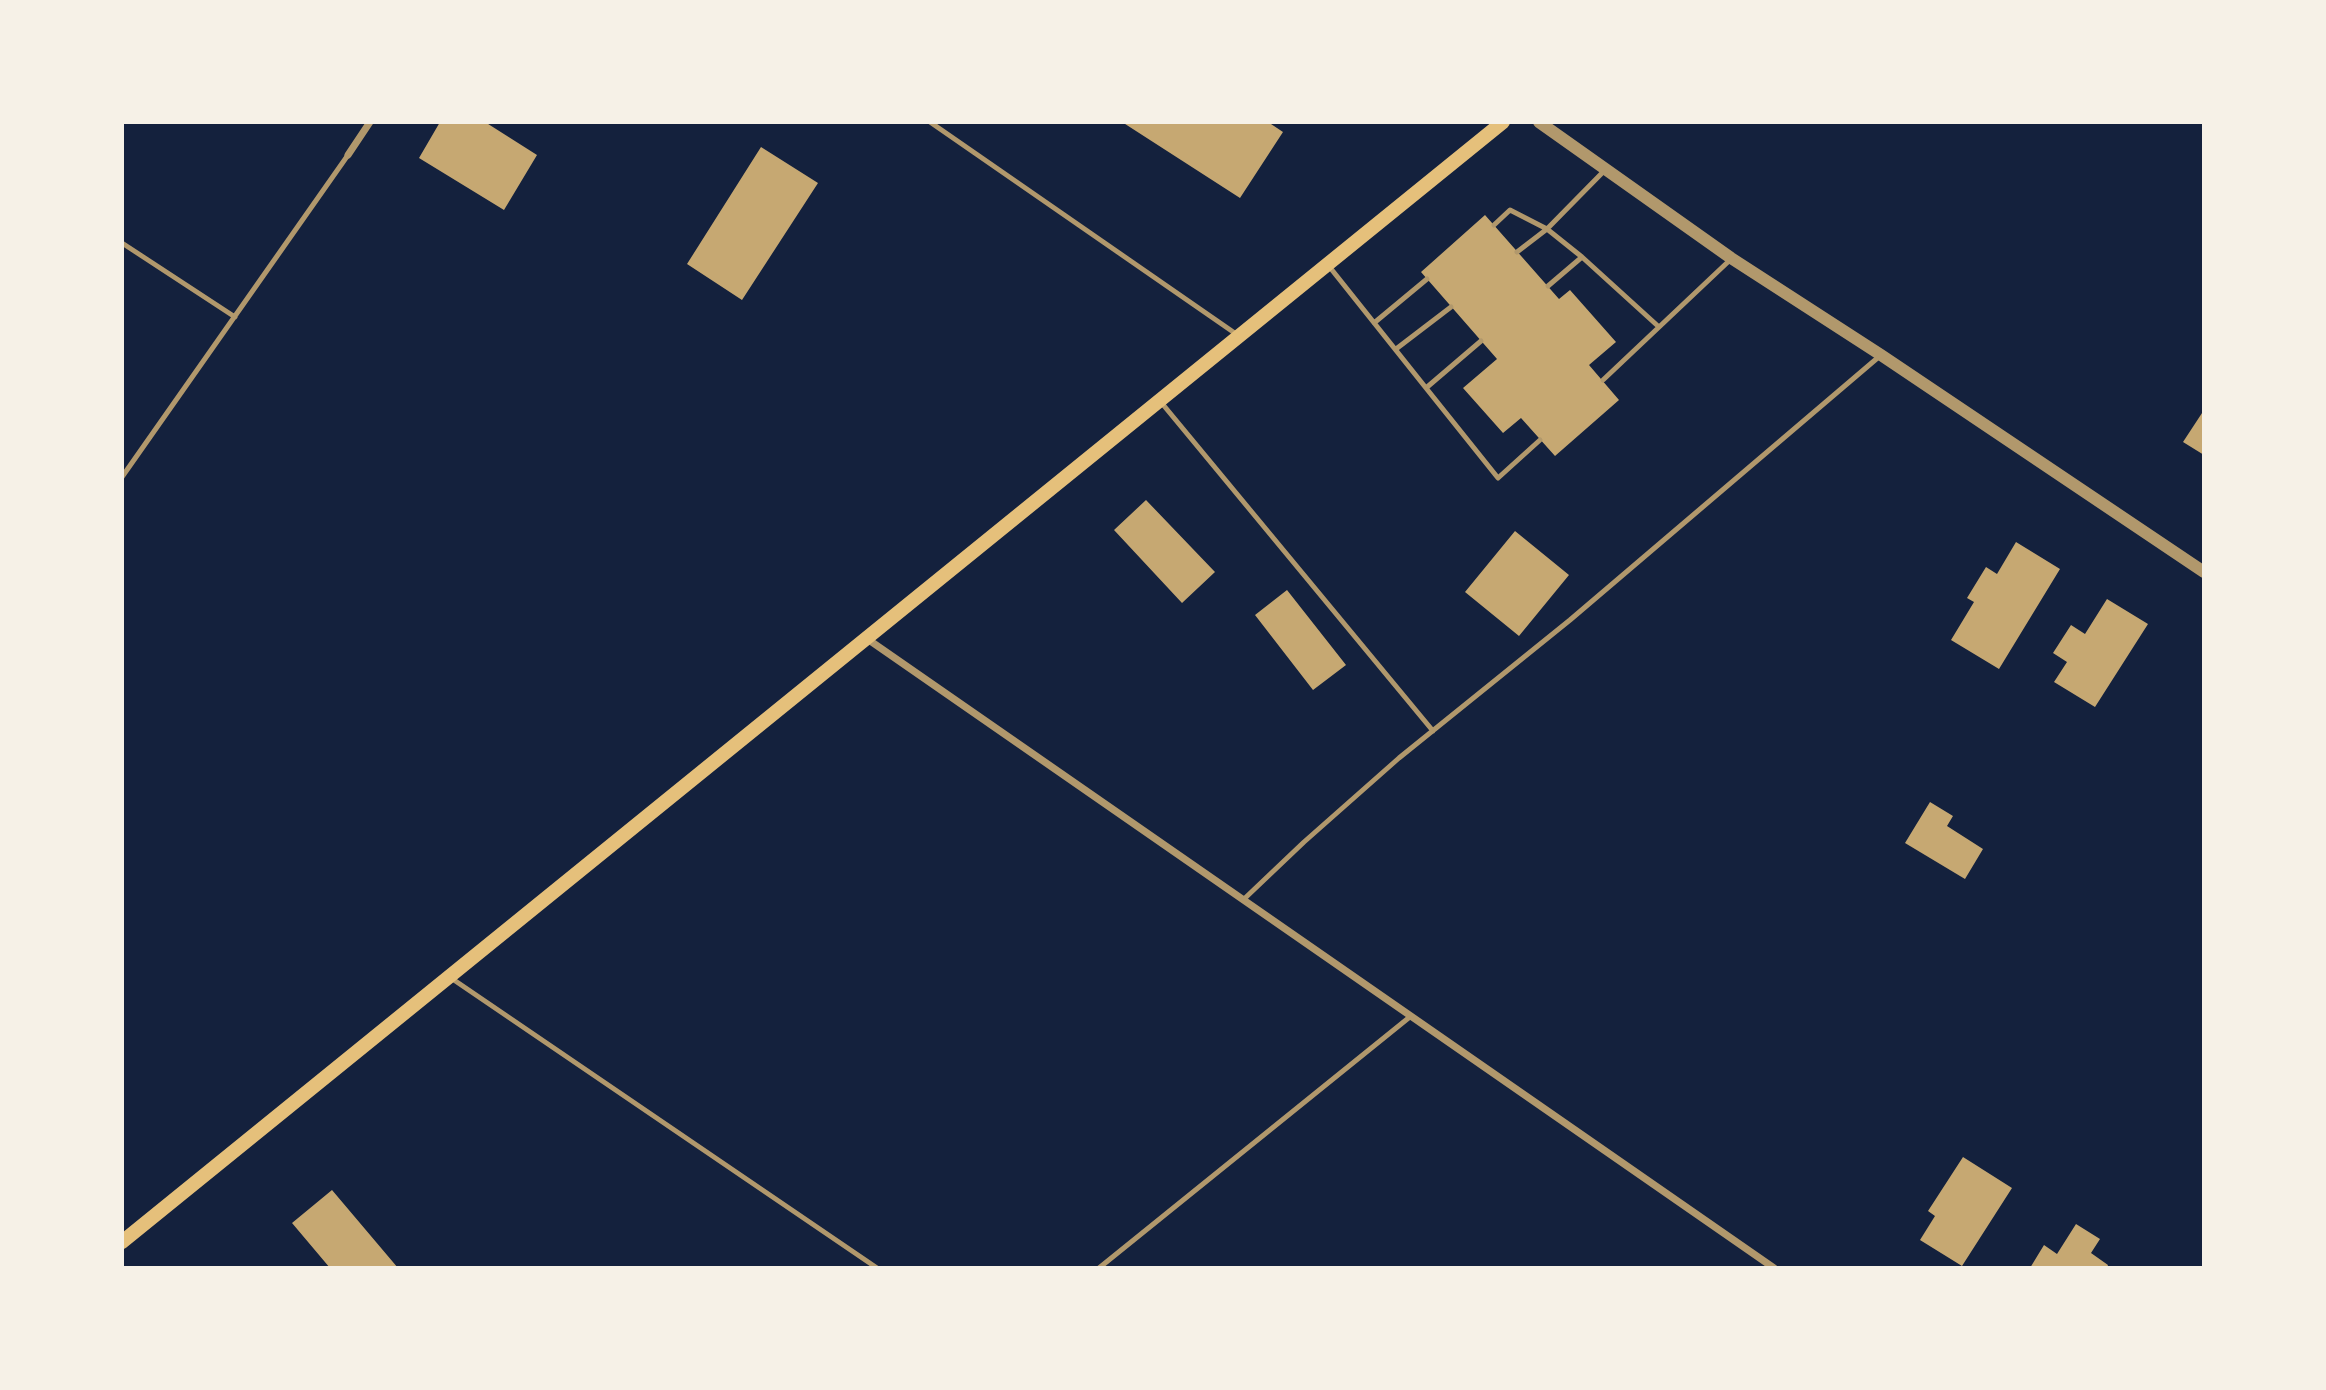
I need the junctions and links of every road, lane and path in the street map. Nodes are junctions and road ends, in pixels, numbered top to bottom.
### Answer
1 (370, 122) edge
2 (930, 122) edge
3 (1503, 122) edge
4 (1539, 122) edge
5 (348, 155) joint
6 (1605, 170) junction
7 (1494, 225) dead end
8 (1547, 229) junction
9 (122, 243) edge
10 (1517, 252) dead end
11 (1582, 257) junction
12 (1731, 258) junction
13 (1328, 265) junction
14 (1427, 279) dead end
15 (1548, 286) dead end
16 (1451, 307) dead end
17 (235, 317) junction
18 (1374, 323) junction
19 (1659, 327) junction
20 (1240, 336) junction
21 (1482, 341) dead end
22 (1396, 349) junction
23 (1881, 355) junction
24 (1603, 380) dead end
25 (1426, 388) junction
26 (1160, 401) junction
27 (1540, 440) dead end
28 (122, 477) edge
29 (2203, 572) edge
30 (866, 638) junction
31 (1433, 731) junction
32 (1243, 900) junction
33 (449, 977) junction
34 (1411, 1016) junction
35 (122, 1242) edge
36 (877, 1268) edge
37 (1099, 1268) edge
38 (1774, 1268) edge

1 - 5 street
2 - 20 lane
3 - 13 main road
4 - 6 street
5 - 17 lane
6 - 8 lane
6 - 12 street
7 - 8 lane
8 - 10 lane
8 - 11 lane
9 - 17 lane
11 - 15 lane
11 - 19 lane
12 - 19 lane
12 - 23 street
13 - 18 lane
13 - 20 main road
14 - 18 lane
16 - 22 lane
17 - 28 lane
18 - 22 lane
19 - 24 lane
20 - 26 main road
21 - 25 lane
22 - 25 lane
23 - 29 street
23 - 31 lane
25 - 27 lane
26 - 30 main road
26 - 31 lane
30 - 32 street
30 - 33 main road
31 - 32 lane
32 - 34 street
33 - 35 main road
33 - 36 lane
34 - 37 lane
34 - 38 street

